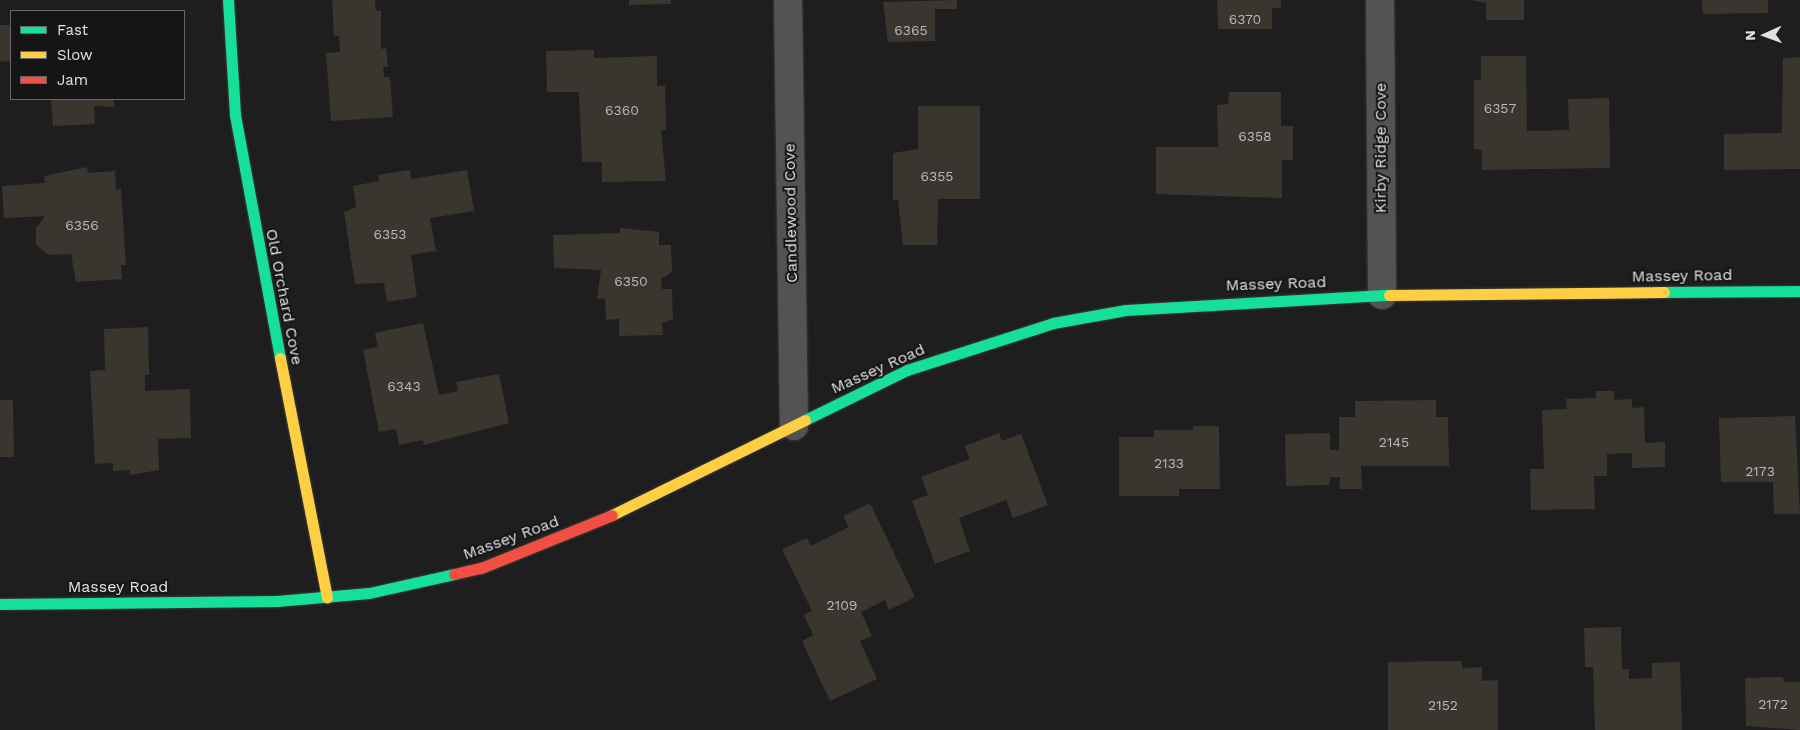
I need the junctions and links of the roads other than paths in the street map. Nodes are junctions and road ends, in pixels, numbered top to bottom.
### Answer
1 (228, 0) edge
2 (788, 0) edge
3 (1380, 0) edge
4 (1800, 291) edge
5 (1382, 296) junction
6 (794, 426) junction
7 (327, 597) junction
8 (0, 604) edge

1 - 7 street, Old Orchard Cove
2 - 6 street, Candlewood Cove
3 - 5 street, Kirby Ridge Cove
4 - 5 street, Massey Road
5 - 6 street, Massey Road
6 - 7 street, Massey Road
7 - 8 street, Massey Road

